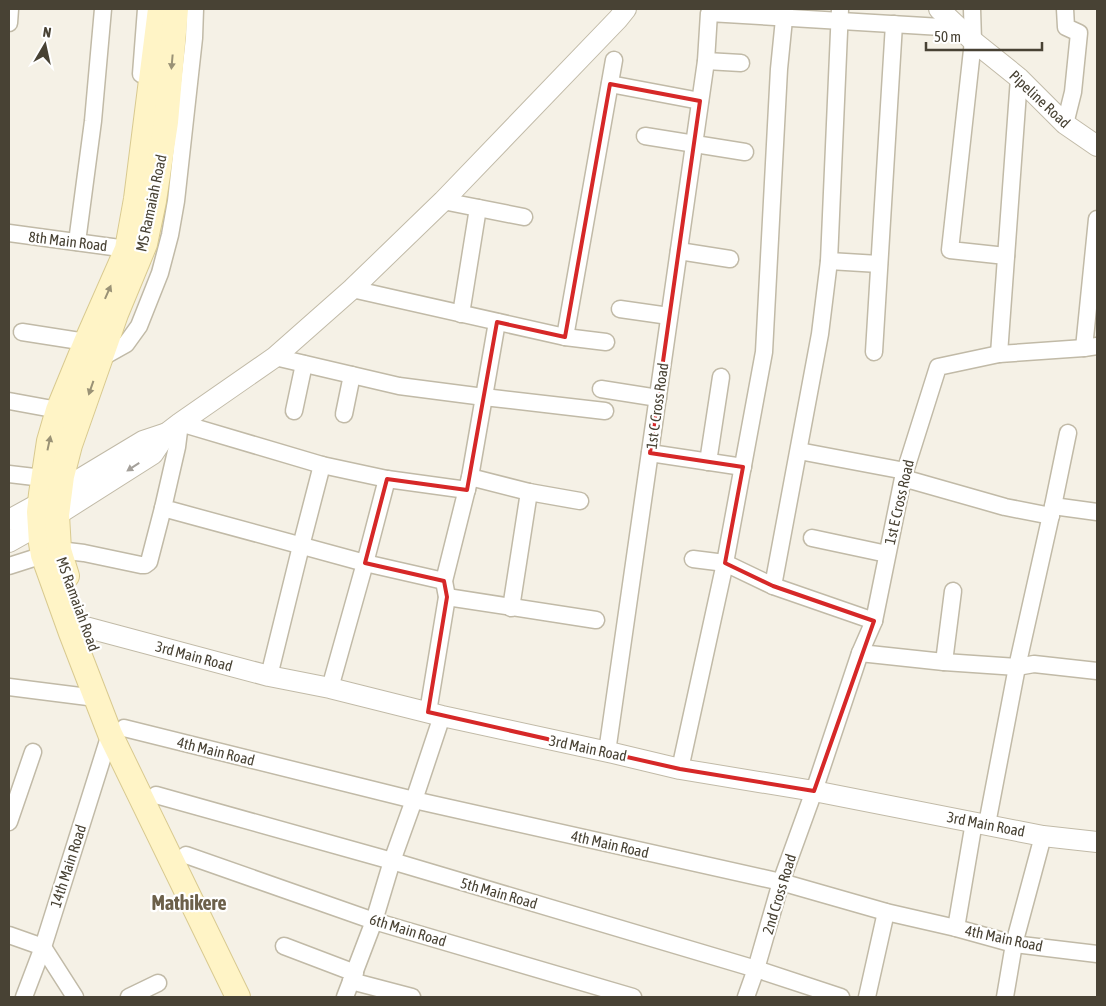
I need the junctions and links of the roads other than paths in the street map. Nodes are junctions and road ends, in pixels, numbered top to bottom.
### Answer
1 (10, 9) edge
2 (103, 9) edge
3 (626, 9) edge
4 (940, 9) edge
5 (972, 9) edge
6 (1066, 9) edge
7 (169, 10) edge
8 (784, 13) edge
9 (839, 15) edge
10 (9, 23) edge
11 (894, 24) junction
12 (966, 35) junction
13 (614, 60) dead end
14 (706, 61) junction
15 (741, 64) dead end
16 (1019, 78) junction
17 (610, 84) junction
18 (700, 101) junction
19 (1065, 124) junction
20 (645, 136) dead end
21 (694, 144) junction
22 (1097, 146) edge
23 (745, 152) dead end
24 (444, 200) junction
25 (478, 208) junction
26 (524, 217) dead end
27 (1097, 218) edge
28 (9, 233) edge
29 (77, 242) junction
30 (127, 249) junction
31 (679, 251) junction
32 (1006, 256) junction
33 (730, 259) dead end
34 (829, 261) junction
35 (879, 264) junction
36 (352, 289) junction
37 (620, 309) dead end
38 (461, 314) junction
39 (670, 316) junction
40 (497, 322) junction
41 (22, 332) dead end
42 (565, 337) junction
43 (606, 342) dead end
44 (1091, 347) edge
45 (94, 350) junction
46 (874, 352) dead end
47 (999, 354) junction
48 (275, 357) junction
49 (304, 364) junction
50 (352, 375) junction
51 (721, 377) dead end
52 (601, 389) dead end
53 (484, 397) junction
54 (658, 398) junction
55 (9, 401) edge
56 (58, 410) junction
57 (294, 410) dead end
58 (605, 411) dead end
59 (344, 414) dead end
60 (173, 428) junction
61 (1068, 432) dead end
62 (799, 451) junction
63 (650, 452) junction
64 (708, 462) junction
65 (322, 465) junction
66 (742, 467) junction
67 (9, 474) edge
68 (904, 474) junction
69 (387, 479) junction
70 (468, 484) junction
71 (530, 492) junction
72 (50, 498) junction
73 (580, 501) dead end
74 (163, 508) junction
75 (1052, 511) junction
76 (1097, 512) edge
77 (9, 520) edge
78 (812, 538) dead end
79 (9, 542) edge
80 (300, 546) junction
81 (51, 553) junction
82 (887, 554) junction
83 (694, 559) dead end
84 (365, 563) junction
85 (725, 564) junction
86 (9, 566) edge
87 (773, 586) junction
88 (446, 589) junction
89 (954, 591) dead end
90 (511, 608) junction
91 (596, 620) dead end
92 (874, 621) junction
93 (85, 627) junction
94 (860, 653) junction
95 (944, 662) junction
96 (1017, 667) junction
97 (1097, 671) edge
98 (269, 676) junction
99 (9, 688) edge
100 (330, 688) junction
101 (96, 698) junction
102 (435, 714) junction
103 (117, 731) junction
104 (33, 752) dead end
105 (607, 752) junction
106 (680, 768) junction
107 (814, 791) junction
108 (156, 795) junction
109 (414, 800) junction
110 (9, 822) edge
111 (980, 823) junction
112 (1044, 836) junction
113 (1097, 842) edge
114 (186, 855) junction
115 (392, 861) junction
116 (781, 882) junction
117 (886, 912) junction
118 (374, 921) junction
119 (956, 928) junction
120 (9, 935) edge
121 (1014, 944) junction
122 (43, 946) junction
123 (284, 946) dead end
124 (1097, 954) edge
125 (756, 969) junction
126 (353, 977) junction
127 (158, 983) dead end
128 (24, 997) edge
129 (75, 997) edge
130 (129, 997) edge
131 (238, 997) edge
132 (255, 997) edge
133 (345, 997) edge
134 (412, 997) edge
135 (633, 997) edge
136 (746, 997) edge
137 (841, 997) edge
138 (866, 997) edge
139 (1005, 997) edge

1 - 10 street
2 - 29 street
3 - 24 street
4 - 12 street, Pipeline Road
5 - 12 street
6 - 19 street
7 - 30 main road, MS Ramaiah Road
7 - 45 main road, MS Ramaiah Road
8 - 9 street
8 - 14 street, 1st C Cross Road
8 - 66 street
9 - 11 street
9 - 34 street
11 - 12 street
11 - 35 street
12 - 16 street, Pipeline Road
12 - 32 street
13 - 17 street
14 - 15 street
14 - 18 street, 1st C Cross Road
16 - 19 street, Pipeline Road
16 - 32 street
17 - 18 street
17 - 42 street
18 - 21 street, 1st C Cross Road
19 - 22 street, Pipeline Road
20 - 21 street
21 - 23 street
21 - 31 street, 1st C Cross Road
24 - 25 street
24 - 36 street
25 - 26 street
25 - 38 street
27 - 44 street
28 - 29 street, 8th Main Road
29 - 30 street, 8th Main Road
45 -> 30 main road, MS Ramaiah Road
31 - 33 street
31 - 39 street, 1st C Cross Road
32 - 47 street
34 - 35 street
34 - 62 street
35 - 46 street
36 - 38 street
36 - 48 street
37 - 39 street
38 - 40 street
39 - 54 street, 1st C Cross Road
40 - 42 street
40 - 53 street
41 - 45 street
42 - 43 street
44 - 47 street, 1st E Cross Road
45 - 56 main road, MS Ramaiah Road
45 -> 72 main road, MS Ramaiah Road
47 - 68 street, 1st E Cross Road
48 - 49 street
48 - 60 street
49 - 50 street
49 - 57 street
50 - 53 street
50 - 59 street
51 - 64 street
52 - 54 street
53 - 58 street
53 - 70 street
54 - 63 street, 1st C Cross Road
55 - 56 street
72 -> 56 main road, MS Ramaiah Road
60 - 65 street
60 - 72 street
60 - 74 street
61 - 75 street
62 - 68 street
62 - 87 street
63 - 64 street
63 - 105 street, 1st C Cross Road
64 - 66 street
65 - 69 street
65 - 80 street
66 - 85 street
67 - 72 street
68 - 75 street
68 - 82 street, 1st E Cross Road
69 - 70 street
69 - 84 street
70 - 71 street
70 - 88 street
71 - 73 street
71 - 90 street
72 - 77 street
72 - 79 street
72 - 81 main road, MS Ramaiah Road
74 - 80 street
74 - 81 street
75 - 76 street
75 - 96 street
78 - 82 street
80 - 84 street
80 - 98 street
81 - 86 street
81 - 93 main road, MS Ramaiah Road
81 - 101 main road, MS Ramaiah Road
82 - 92 street, 1st E Cross Road
83 - 85 street
84 - 88 street
84 - 100 street
85 - 87 street
85 - 106 street
87 - 92 street
88 - 90 street
88 - 102 street
89 - 95 street
90 - 91 street
92 - 94 street, 1st E Cross Road
93 - 98 street, 3rd Main Road
93 - 103 main road, MS Ramaiah Road
94 - 95 street
94 - 107 street, 1st E Cross Road
95 - 96 street
96 - 97 street
96 - 111 street
98 - 100 street, 3rd Main Road
99 - 101 street
100 - 102 street, 3rd Main Road
101 - 103 main road, MS Ramaiah Road
102 - 105 street, 3rd Main Road
102 - 109 street
103 - 108 main road, MS Ramaiah Road
103 - 109 street, 4th Main Road
103 - 122 street, 14th Main Road
103 - 131 main road, MS Ramaiah Road
104 - 110 street
105 - 106 street, 3rd Main Road
106 - 107 street, 3rd Main Road
107 - 111 street, 3rd Main Road
107 - 116 street, 2nd Cross Road
108 - 114 main road, MS Ramaiah Road
108 - 115 street, 5th Main Road
109 - 115 street
109 - 116 street, 4th Main Road
111 - 112 street, 3rd Main Road
111 - 119 street
112 - 113 street, 3rd Main Road
112 - 121 street
114 - 118 street, 6th Main Road
114 - 132 main road, MS Ramaiah Road
115 - 118 street
115 - 125 street, 5th Main Road
116 - 117 street, 4th Main Road
116 - 125 street, 2nd Cross Road
117 - 119 street, 4th Main Road
117 - 138 street
118 - 126 street
118 - 135 street, 6th Main Road
119 - 121 street, 4th Main Road
120 - 122 street
121 - 124 street, 4th Main Road
121 - 139 street
122 - 128 street, 14th Main Road
122 - 129 street
123 - 126 street
125 - 136 street, 2nd Cross Road
125 - 137 street, 5th Main Road
126 - 133 street
126 - 134 street
127 - 130 street

